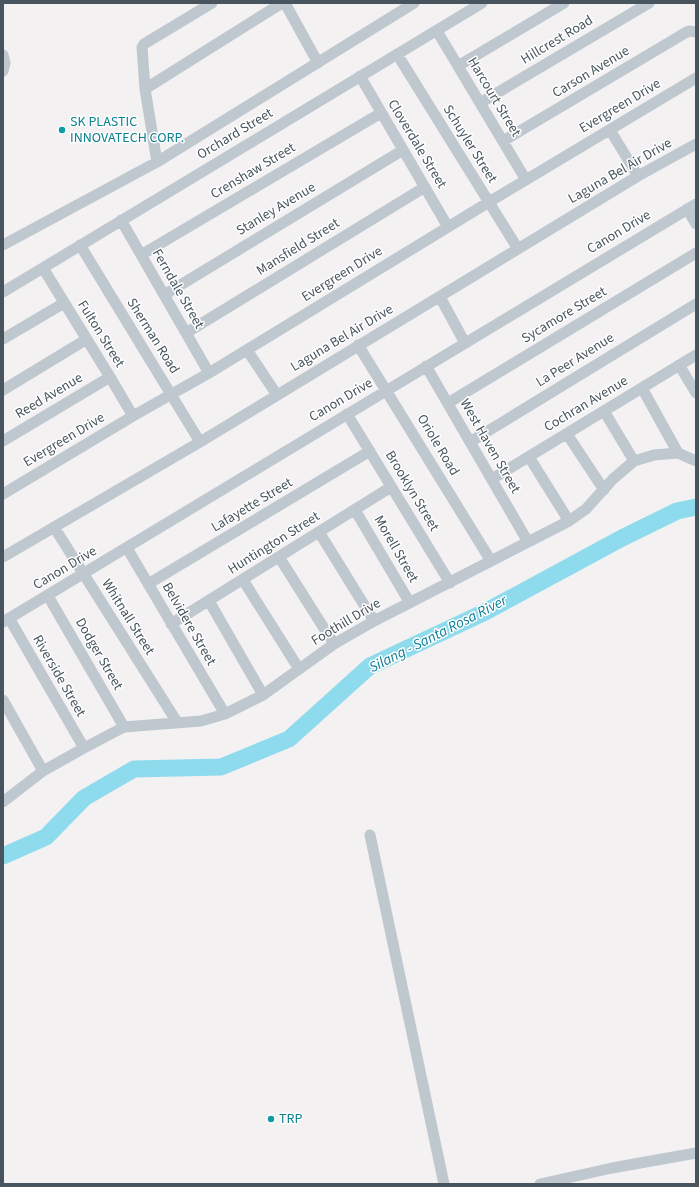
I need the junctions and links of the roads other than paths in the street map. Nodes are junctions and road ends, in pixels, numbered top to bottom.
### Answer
1 (212, 3) edge
2 (283, 3) edge
3 (414, 3) edge
4 (482, 3) edge
5 (564, 3) edge
6 (649, 3) edge
7 (437, 30) junction
8 (696, 32) edge
9 (3, 54) edge
10 (397, 54) junction
11 (318, 63) junction
12 (458, 66) junction
13 (3, 71) edge
14 (360, 76) junction
15 (696, 78) edge
16 (145, 89) junction
17 (480, 103) junction
18 (381, 112) junction
19 (610, 130) junction
20 (503, 142) junction
21 (696, 144) edge
22 (403, 150) junction
23 (157, 162) junction
24 (638, 176) junction
25 (526, 180) junction
26 (425, 187) junction
27 (489, 202) junction
28 (692, 206) edge
29 (121, 220) junction
30 (696, 224) edge
31 (448, 227) junction
32 (3, 245) edge
33 (80, 245) junction
34 (518, 249) junction
35 (696, 253) edge
36 (141, 255) junction
37 (43, 268) junction
38 (3, 292) edge
39 (164, 294) junction
40 (440, 297) junction
41 (64, 303) junction
42 (696, 304) edge
43 (186, 333) junction
44 (3, 339) edge
45 (86, 339) junction
46 (465, 343) junction
47 (358, 345) junction
48 (248, 350) junction
49 (696, 355) edge
50 (679, 365) junction
51 (426, 366) junction
52 (209, 374) junction
53 (110, 377) junction
54 (642, 388) junction
55 (3, 390) edge
56 (386, 390) junction
57 (696, 393) edge
58 (171, 395) junction
59 (277, 395) junction
60 (448, 403) junction
61 (604, 411) junction
62 (348, 414) junction
63 (132, 416) junction
64 (567, 434) junction
65 (3, 441) edge
66 (200, 442) junction
67 (470, 442) junction
68 (370, 451) junction
69 (678, 453) junction
70 (529, 457) junction
71 (696, 460) edge
72 (634, 461) junction
73 (492, 479) junction
74 (392, 487) junction
75 (604, 490) junction
76 (3, 494) edge
77 (355, 510) junction
78 (569, 521) junction
79 (54, 527) junction
80 (319, 532) junction
81 (528, 542) junction
82 (127, 548) junction
83 (3, 557) edge
84 (279, 557) junction
85 (491, 561) junction
86 (84, 575) junction
87 (243, 580) junction
88 (450, 583) junction
89 (148, 584) junction
90 (48, 596) junction
91 (209, 601) junction
92 (410, 603) junction
93 (6, 620) edge
94 (374, 621) junction
95 (171, 624) junction
96 (334, 644) junction
97 (300, 669) junction
98 (263, 695) junction
99 (3, 700) edge
100 (225, 714) junction
101 (177, 722) junction
102 (124, 727) junction
103 (84, 748) junction
104 (43, 772) junction
105 (5, 797) edge
106 (370, 835) dead end
107 (696, 1153) edge
108 (444, 1184) edge
109 (540, 1184) edge

1 - 16 street
2 - 11 street
2 - 16 street
3 - 11 street
4 - 7 street, Orchard Street
5 - 12 street
6 - 17 street, Hillcrest Road
7 - 10 street, Orchard Street
7 - 12 street, Harcourt Street
8 - 20 street, Carson Avenue
9 - 13 street
10 - 14 street, Orchard Street
10 - 27 street, Schuyler Street
11 - 23 street
12 - 17 street, Harcourt Street
14 - 18 street, Cloverdale Street
14 - 29 street, Orchard Street
15 - 19 street, Evergreen Drive
16 - 23 street
17 - 20 street, Harcourt Street
18 - 22 street, Cloverdale Street
18 - 36 street, Crenshaw Street
19 - 24 street
19 - 25 street, Evergreen Drive
20 - 25 street, Harcourt Street
21 - 24 street, Laguna Bel Air Drive
22 - 26 street, Cloverdale Street
22 - 39 street, Stanley Avenue
23 - 32 street
24 - 34 street, Laguna Bel Air Drive
25 - 27 street, Evergreen Drive
26 - 31 street, Cloverdale Street
26 - 43 street, Mansfield Street
27 - 31 street, Evergreen Drive
27 - 34 street, Schuyler Street
28 - 30 street
28 - 46 street, Canon Drive
29 - 33 street, Orchard Street
29 - 36 street, Ferndale Street
31 - 48 street, Evergreen Drive
33 - 37 street, Orchard Street
33 - 58 street, Sherman Road
34 - 40 street, Laguna Bel Air Drive
35 - 60 street, Sycamore Street
36 - 39 street, Ferndale Street
37 - 38 street, Orchard Street
37 - 41 street, Fulton Street
39 - 43 street, Ferndale Street
40 - 46 street
40 - 47 street, Laguna Bel Air Drive
41 - 44 street
41 - 45 street, Fulton Street
42 - 67 street, La Peer Avenue
43 - 52 street, Ferndale Street
45 - 53 street, Fulton Street
45 - 55 street
46 - 51 street, Canon Drive
47 - 56 street, Oriole Road
47 - 59 street, Laguna Bel Air Drive
48 - 52 street, Evergreen Drive
48 - 59 street
49 - 50 street, Cochran Avenue
50 - 54 street, Cochran Avenue
50 - 57 street
51 - 56 street, Canon Drive
51 - 60 street, West Haven Street
52 - 58 street, Evergreen Drive
53 - 63 street, Fulton Street
53 - 65 street, Reed Avenue
54 - 61 street, Cochran Avenue
54 - 69 street
56 - 62 street, Canon Drive
56 - 85 street, Oriole Road
58 - 63 street, Evergreen Drive
58 - 66 street, Sherman Road
59 - 66 street, Laguna Bel Air Drive
60 - 67 street, West Haven Street
61 - 64 street, Cochran Avenue
61 - 72 street
62 - 68 street, Brooklyn Street
62 - 82 street, Canon Drive
63 - 76 street, Evergreen Drive
64 - 70 street, Cochran Avenue
64 - 75 street
66 - 79 street, Laguna Bel Air Drive
67 - 73 street, West Haven Street
68 - 74 street, Brooklyn Street
68 - 89 street, Lafayette Street
69 - 71 street, Foothill Drive
69 - 72 street, Foothill Drive
70 - 73 street, Cochran Avenue
70 - 78 street
72 - 75 street, Foothill Drive
73 - 81 street, West Haven Street
74 - 77 street, Huntington Street
74 - 88 street, Brooklyn Street
75 - 78 street, Foothill Drive
77 - 80 street, Huntington Street
77 - 92 street, Morell Street
78 - 81 street, Foothill Drive
79 - 83 street, Laguna Bel Air Drive
79 - 86 street, Whitnall Street
80 - 84 street, Huntington Street
80 - 94 street
81 - 85 street, Foothill Drive
82 - 86 street, Canon Drive
82 - 89 street, Belvidere Street
84 - 87 street, Huntington Street
84 - 96 street
85 - 88 street, Foothill Drive
86 - 90 street, Canon Drive
86 - 101 street, Whitnall Street
87 - 91 street, Huntington Street
87 - 97 street
88 - 92 street, Foothill Drive
89 - 95 street, Belvidere Street
90 - 93 street, Canon Drive
90 - 102 street, Dodger Street
91 - 95 street, Huntington Street
91 - 98 street
92 - 94 street, Foothill Drive
93 - 103 street, Riverside Street
94 - 96 street, Foothill Drive
95 - 100 street, Belvidere Street
96 - 97 street, Foothill Drive
97 - 98 street, Foothill Drive
98 - 100 street, Foothill Drive
99 - 104 street
100 - 101 street, Foothill Drive
101 - 102 street, Foothill Drive
102 - 103 street, Foothill Drive
103 - 104 street, Foothill Drive
104 - 105 street, Foothill Drive
106 - 108 street
107 - 109 street

